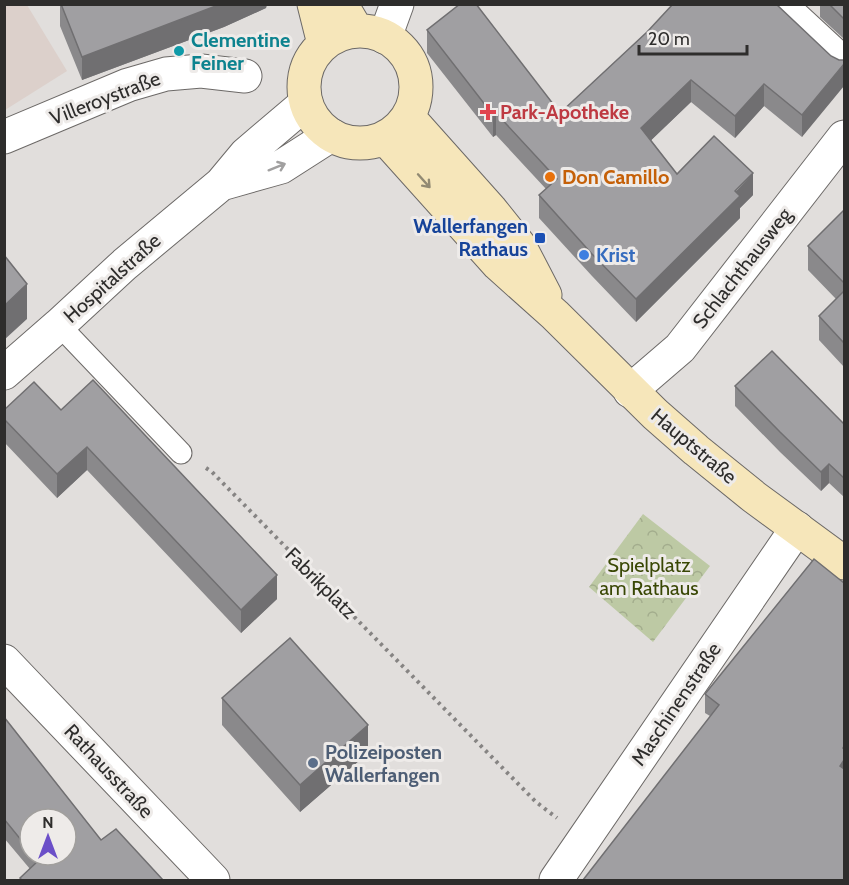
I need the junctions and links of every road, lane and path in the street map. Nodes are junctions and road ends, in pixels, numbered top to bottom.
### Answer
1 (314, 4) edge
2 (397, 4) edge
3 (779, 4) edge
4 (361, 24) edge
5 (324, 44) junction
6 (844, 64) edge
7 (245, 76) dead end
8 (306, 103) junction
9 (397, 127) junction
10 (331, 135) junction
11 (4, 137) edge
12 (844, 137) edge
13 (221, 184) junction
14 (59, 325) junction
15 (4, 373) edge
16 (630, 390) junction
17 (181, 453) joint
18 (797, 528) junction
19 (844, 563) edge
20 (4, 661) edge
21 (584, 840) junction
22 (213, 880) edge
23 (556, 880) edge

1 - 5 main road
2 - 4 street
3 - 6 street
4 - 5 main road
4 - 9 main road
5 - 8 main road
7 - 11 street, Villeroystraße
8 - 10 main road
8 - 13 street, Hospitalstraße
9 - 10 main road
9 - 16 main road, Hauptstraße
13 -> 10 street, Hospitalstraße
12 - 16 street, Schlachthausweg
13 - 14 street, Hospitalstraße
14 - 15 street, Hospitalstraße
14 - 17 lane
16 - 18 main road, Hauptstraße
17 - 21 path, Fabrikplatz
18 - 19 main road, Hauptstraße
18 - 21 street, Maschinenstraße
20 - 22 street, Rathausstraße
21 - 23 street, Maschinenstraße

